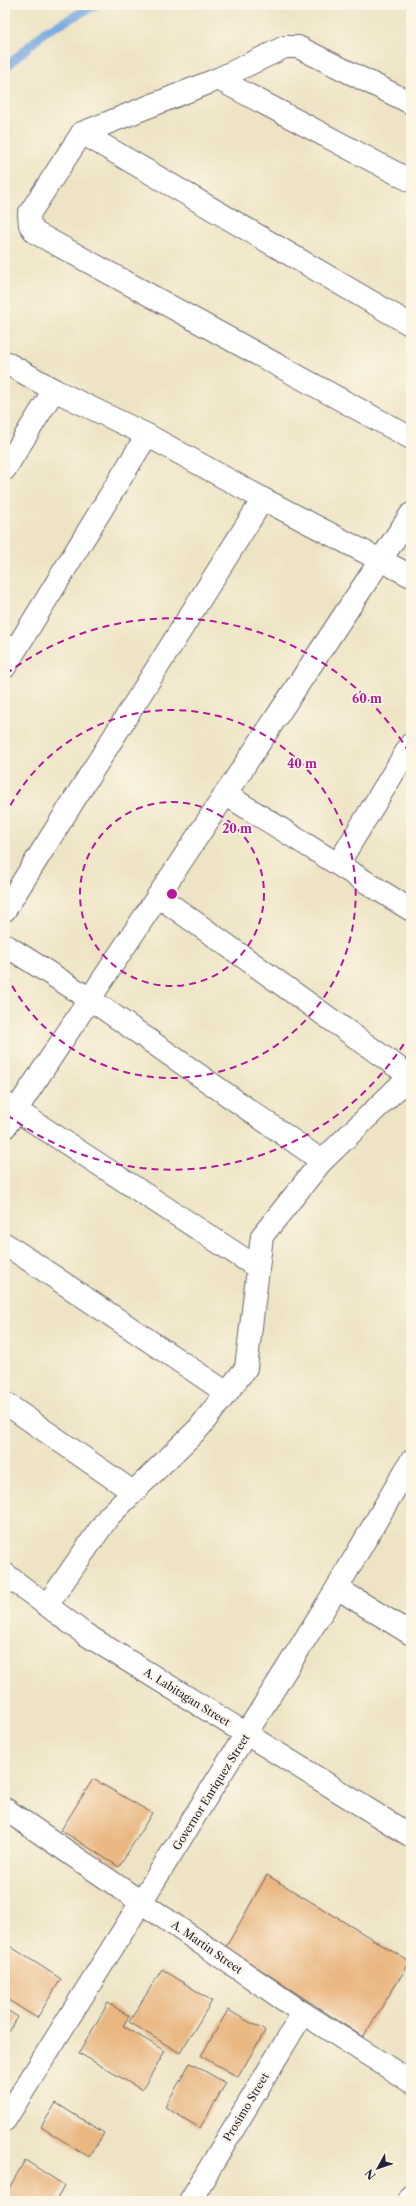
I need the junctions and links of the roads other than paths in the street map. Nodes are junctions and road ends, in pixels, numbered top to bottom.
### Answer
1 (218, 79) junction
2 (411, 103) edge
3 (82, 134) junction
4 (411, 181) edge
5 (411, 325) edge
6 (5, 362) edge
7 (54, 390) junction
8 (148, 435) junction
9 (411, 438) edge
10 (5, 469) edge
11 (263, 499) junction
12 (411, 514) edge
13 (380, 560) junction
14 (411, 576) edge
15 (5, 666) edge
16 (411, 744) edge
17 (225, 794) junction
18 (338, 864) junction
19 (158, 896) junction
20 (5, 910) edge
21 (411, 910) edge
22 (5, 945) edge
23 (90, 999) junction
24 (411, 1076) edge
25 (9, 1114) edge
26 (322, 1161) junction
27 (5, 1244) edge
28 (258, 1268) junction
29 (227, 1393) junction
30 (5, 1403) edge
31 (411, 1461) edge
32 (133, 1492) junction
33 (5, 1574) edge
34 (337, 1588) junction
35 (46, 1605) junction
36 (411, 1634) edge
37 (246, 1734) junction
38 (5, 1809) edge
39 (411, 1836) edge
40 (142, 1902) junction
41 (303, 2014) junction
42 (411, 2082) edge
43 (5, 2120) edge
44 (411, 2196) edge
45 (190, 2201) edge
46 (408, 2201) edge

1 - 2 street
1 - 3 street
1 - 4 street
3 - 5 street
3 - 9 street
6 - 7 street
7 - 8 street
7 - 10 street
8 - 11 street
8 - 15 street
11 - 13 street
11 - 20 street
12 - 13 street
13 - 14 street
13 - 17 street
16 - 18 street
17 - 18 street
17 - 19 street
18 - 21 street
19 - 23 street
19 - 24 street
22 - 23 street
23 - 25 street
23 - 26 street
24 - 26 street
25 - 28 street
26 - 28 street
27 - 29 street
28 - 29 street
29 - 32 street
30 - 32 street
31 - 34 street, Governor Enriquez Street
32 - 35 street
33 - 35 street, A. Labitagan Street
34 - 36 street
34 - 37 street, Governor Enriquez Street
35 - 37 street, A. Labitagan Street
37 - 39 street, A. Labitagan Street
37 - 40 street, Governor Enriquez Street
38 - 40 street, A. Martin Street
40 - 41 street, A. Martin Street
40 - 43 street, Governor Enriquez Street
41 - 42 street, A. Martin Street
41 - 45 street, Prosimo Street
44 - 46 street

